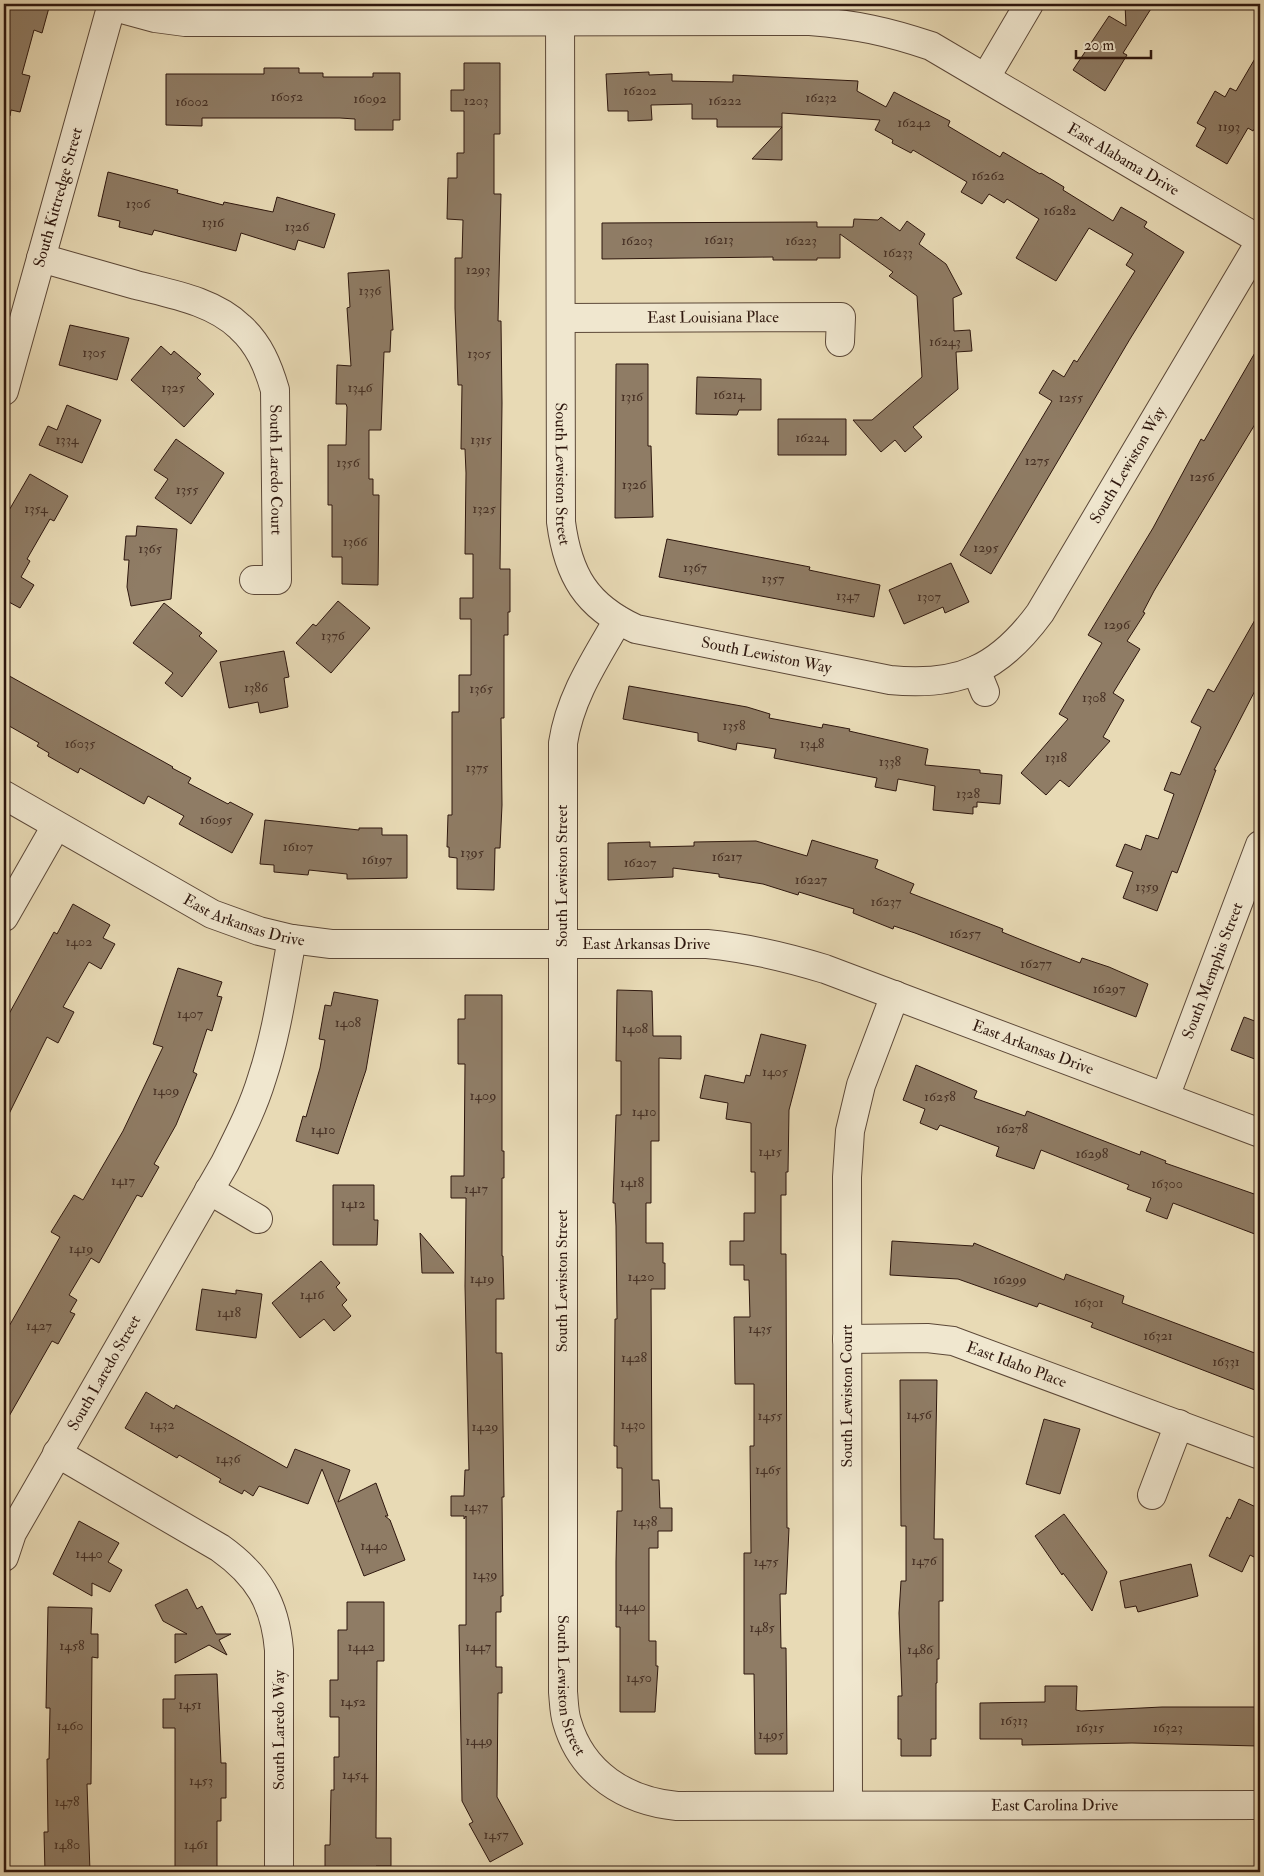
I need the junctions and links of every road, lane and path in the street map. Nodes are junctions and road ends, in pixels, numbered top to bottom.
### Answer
1 (1029, 4) edge
2 (112, 5) edge
3 (560, 13) edge
4 (986, 77) junction
5 (1260, 241) edge
6 (41, 258) junction
7 (561, 318) junction
8 (840, 342) dead end
9 (4, 391) edge
10 (254, 580) dead end
11 (618, 620) junction
12 (4, 795) edge
13 (56, 826) junction
14 (1260, 845) edge
15 (4, 917) edge
16 (292, 939) junction
17 (562, 944) junction
18 (894, 995) junction
19 (1165, 1097) junction
20 (1260, 1133) edge
21 (209, 1190) junction
22 (258, 1219) dead end
23 (847, 1338) junction
24 (1179, 1424) junction
25 (57, 1454) junction
26 (1260, 1455) edge
27 (1152, 1495) dead end
28 (4, 1557) edge
29 (848, 1805) junction
30 (1260, 1805) edge
31 (279, 1872) edge

1 - 4 street
2 - 3 street, East Alabama Drive
2 - 6 street, South Kittredge Street
3 - 4 street, East Alabama Drive
3 - 7 street, South Lewiston Street
4 - 5 street, East Alabama Drive
5 - 11 street, South Lewiston Way
6 - 9 street, South Kittredge Street
6 - 10 street, South Laredo Court
7 - 8 street, East Louisiana Place
7 - 11 street, South Lewiston Street
11 - 17 street, South Lewiston Street
12 - 13 street, East Arkansas Drive
13 - 15 street
13 - 16 street, East Arkansas Drive
14 - 19 street, South Memphis Street
16 - 17 street, East Arkansas Drive
16 - 21 street, South Laredo Street
17 - 18 street, East Arkansas Drive
17 - 29 street, South Lewiston Street
18 - 19 street, East Arkansas Drive
18 - 23 street, South Lewiston Court
19 - 20 street, East Arkansas Drive
21 - 22 street
21 - 25 street, South Laredo Street
23 - 24 street, East Idaho Place
23 - 29 street, South Lewiston Court
24 - 26 street, East Idaho Place
24 - 27 street
25 - 28 street, South Laredo Street
25 - 31 street, South Laredo Way
29 - 30 street, East Carolina Drive

